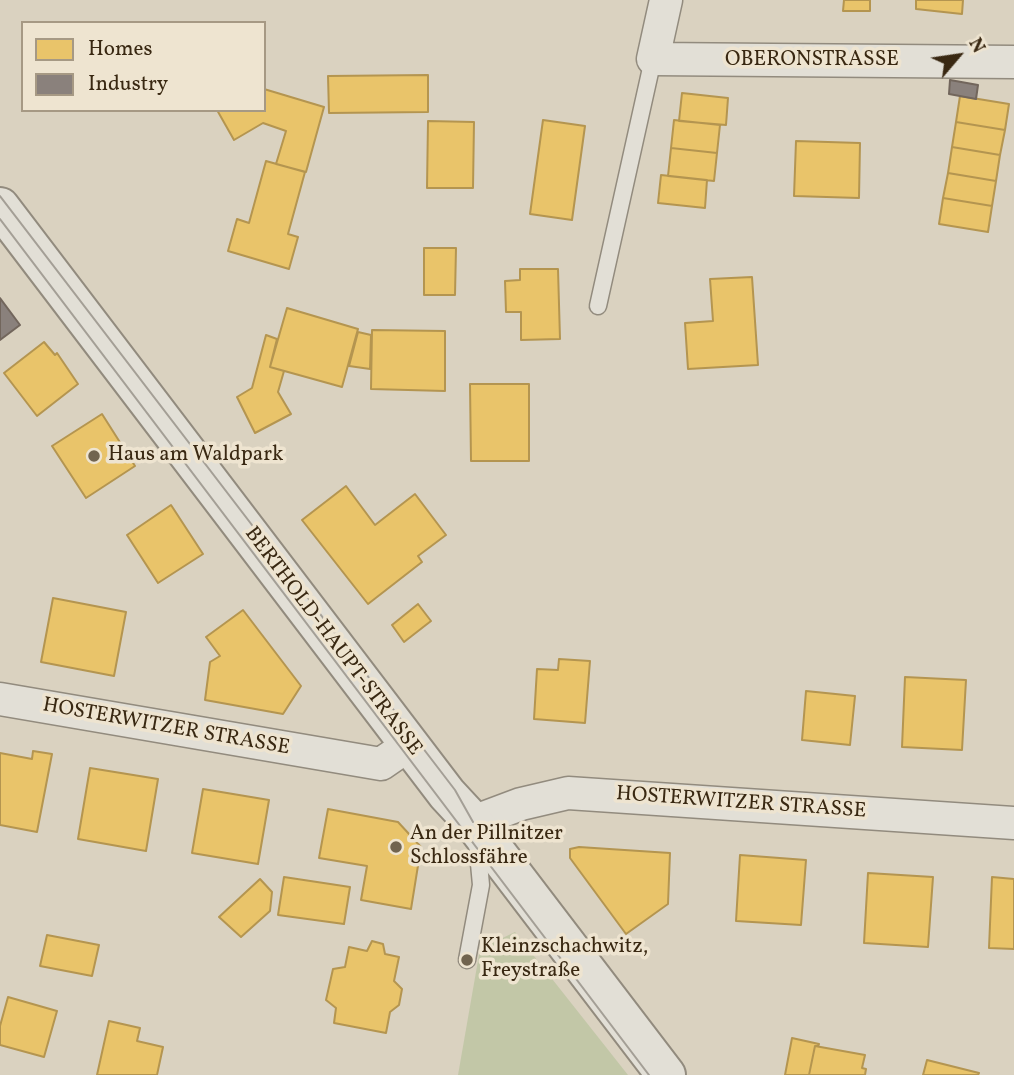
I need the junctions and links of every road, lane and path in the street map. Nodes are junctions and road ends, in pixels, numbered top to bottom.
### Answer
1 (666, 0) edge
2 (653, 59) junction
3 (1014, 62) edge
4 (0, 207) edge
5 (598, 306) dead end
6 (0, 699) edge
7 (410, 744) junction
8 (473, 822) junction
9 (1014, 823) edge
10 (467, 960) dead end
11 (666, 1075) edge

1 - 2 street
2 - 3 street, OBERONSTRASSE
2 - 5 lane
4 - 7 street, BERTHOLD-HAUPT-STRASSE
6 - 7 street, HOSTERWITZER STRASSE
7 - 8 street, BERTHOLD-HAUPT-STRASSE
8 - 9 street, HOSTERWITZER STRASSE
8 - 10 lane
8 - 11 street, BERTHOLD-HAUPT-STRASSE

